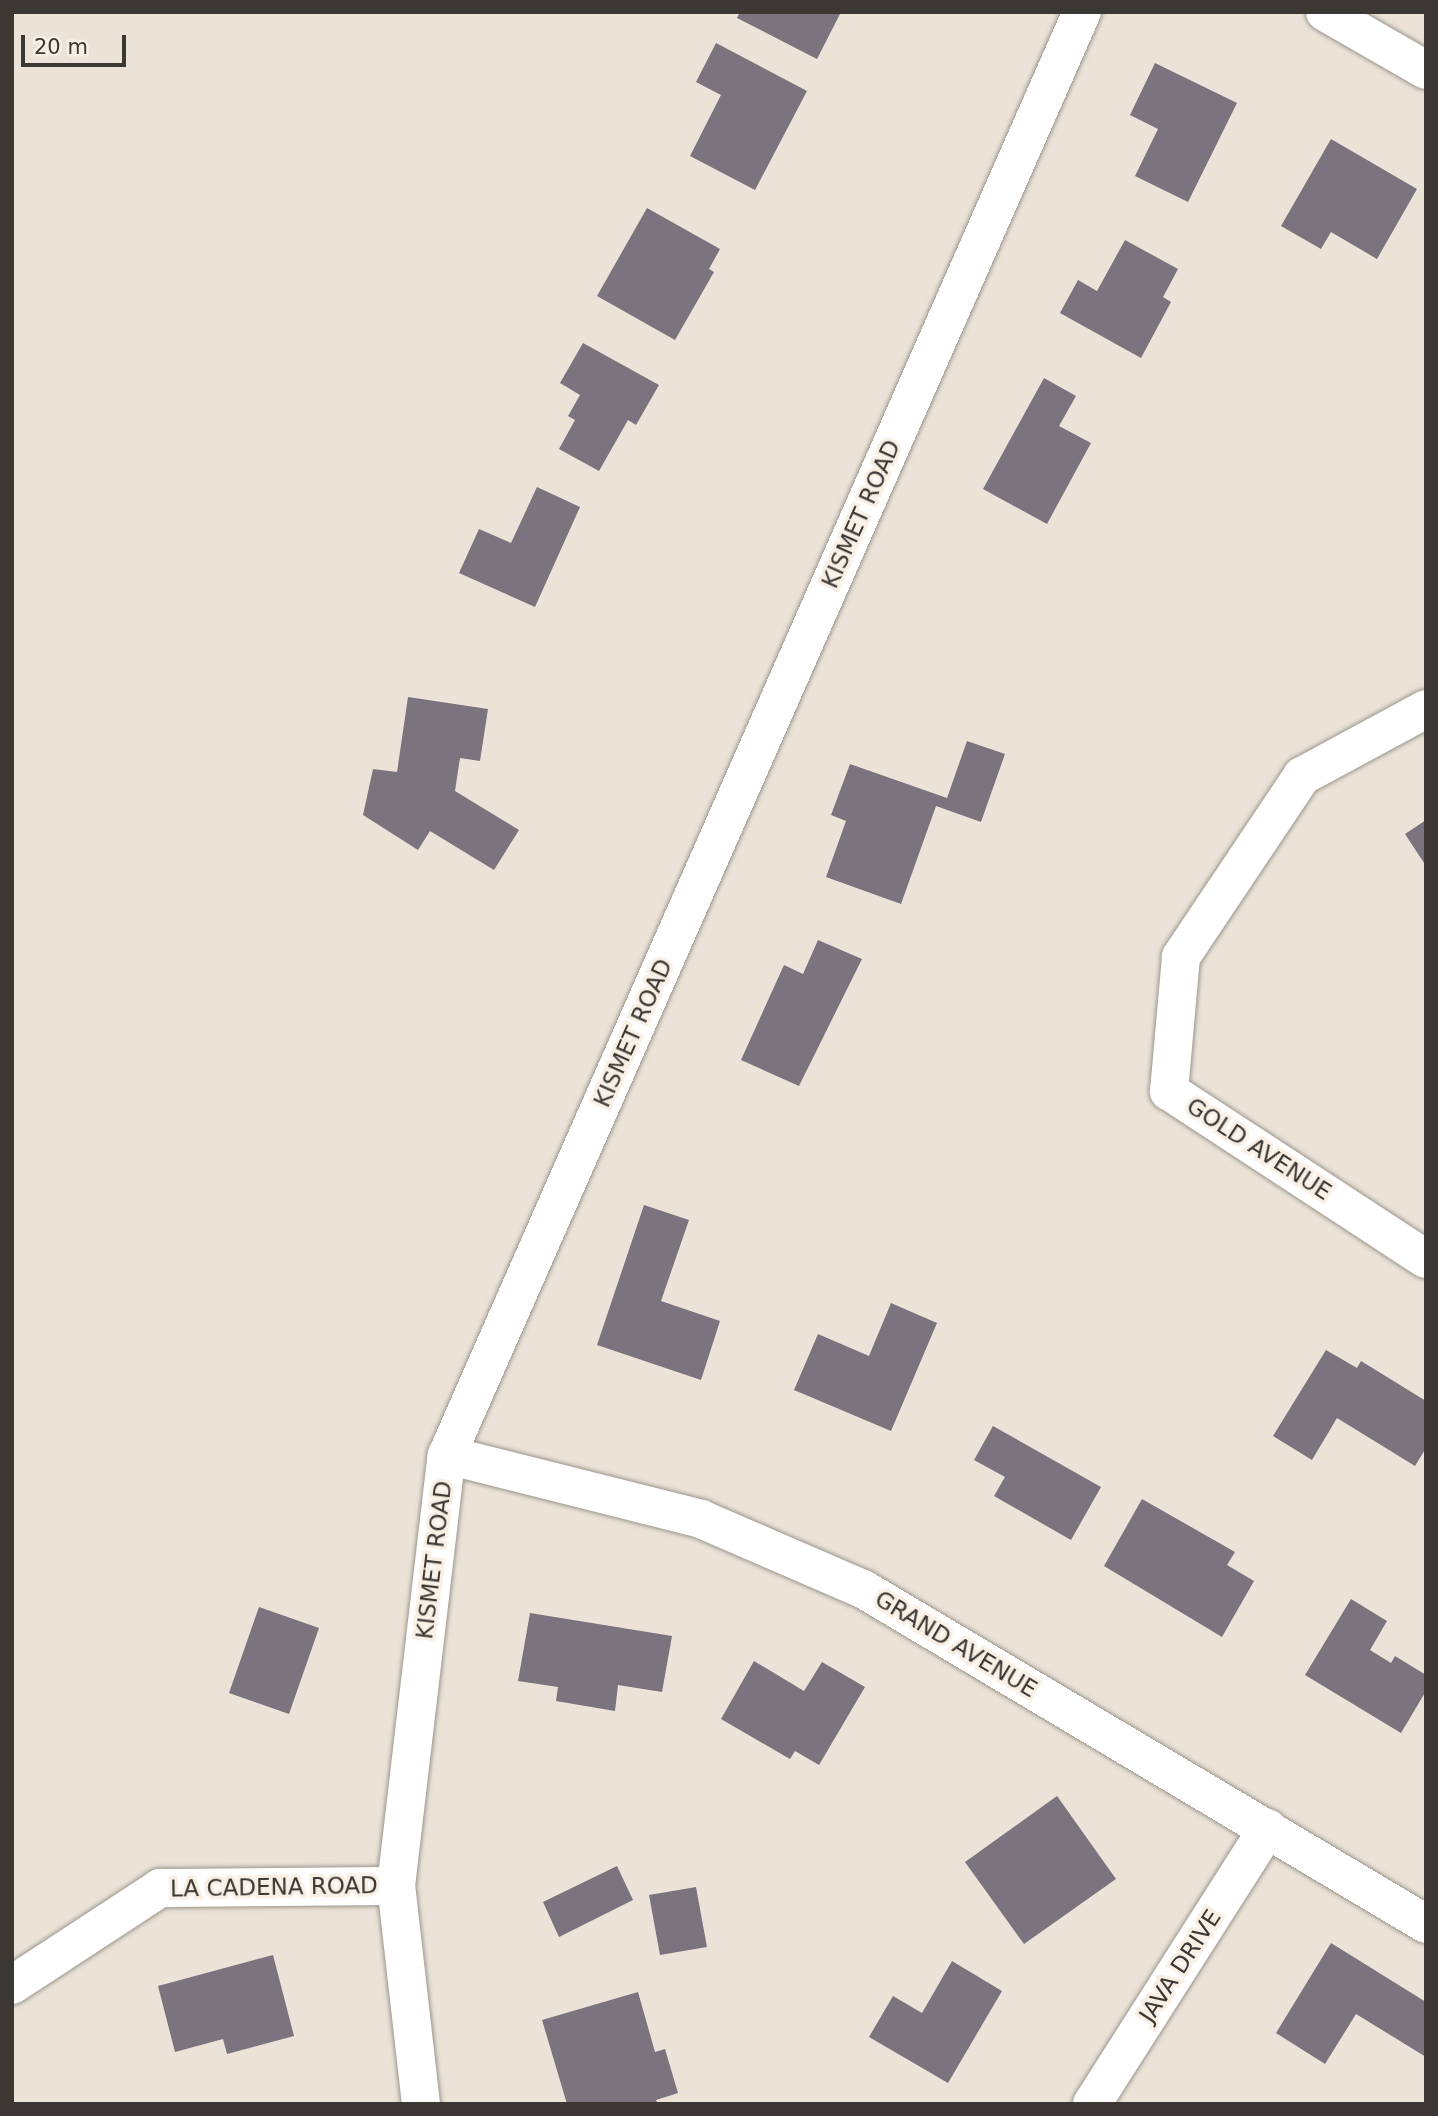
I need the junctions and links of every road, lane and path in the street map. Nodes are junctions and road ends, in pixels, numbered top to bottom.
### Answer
1 (1082, 12) edge
2 (1325, 12) edge
3 (1426, 70) edge
4 (1426, 709) edge
5 (1426, 1259) edge
6 (447, 1455) junction
7 (1268, 1828) junction
8 (396, 1886) junction
9 (1426, 1924) edge
10 (12, 1985) edge
11 (421, 2104) edge
12 (1092, 2104) edge

1 - 6 street, KISMET ROAD
2 - 3 street
4 - 5 street, GOLD AVENUE
6 - 7 street, GRAND AVENUE
6 - 8 street, KISMET ROAD
7 - 9 street, GRAND AVENUE
7 - 12 street, JAVA DRIVE
8 - 10 street, LA CADENA ROAD
8 - 11 street, KISMET ROAD

